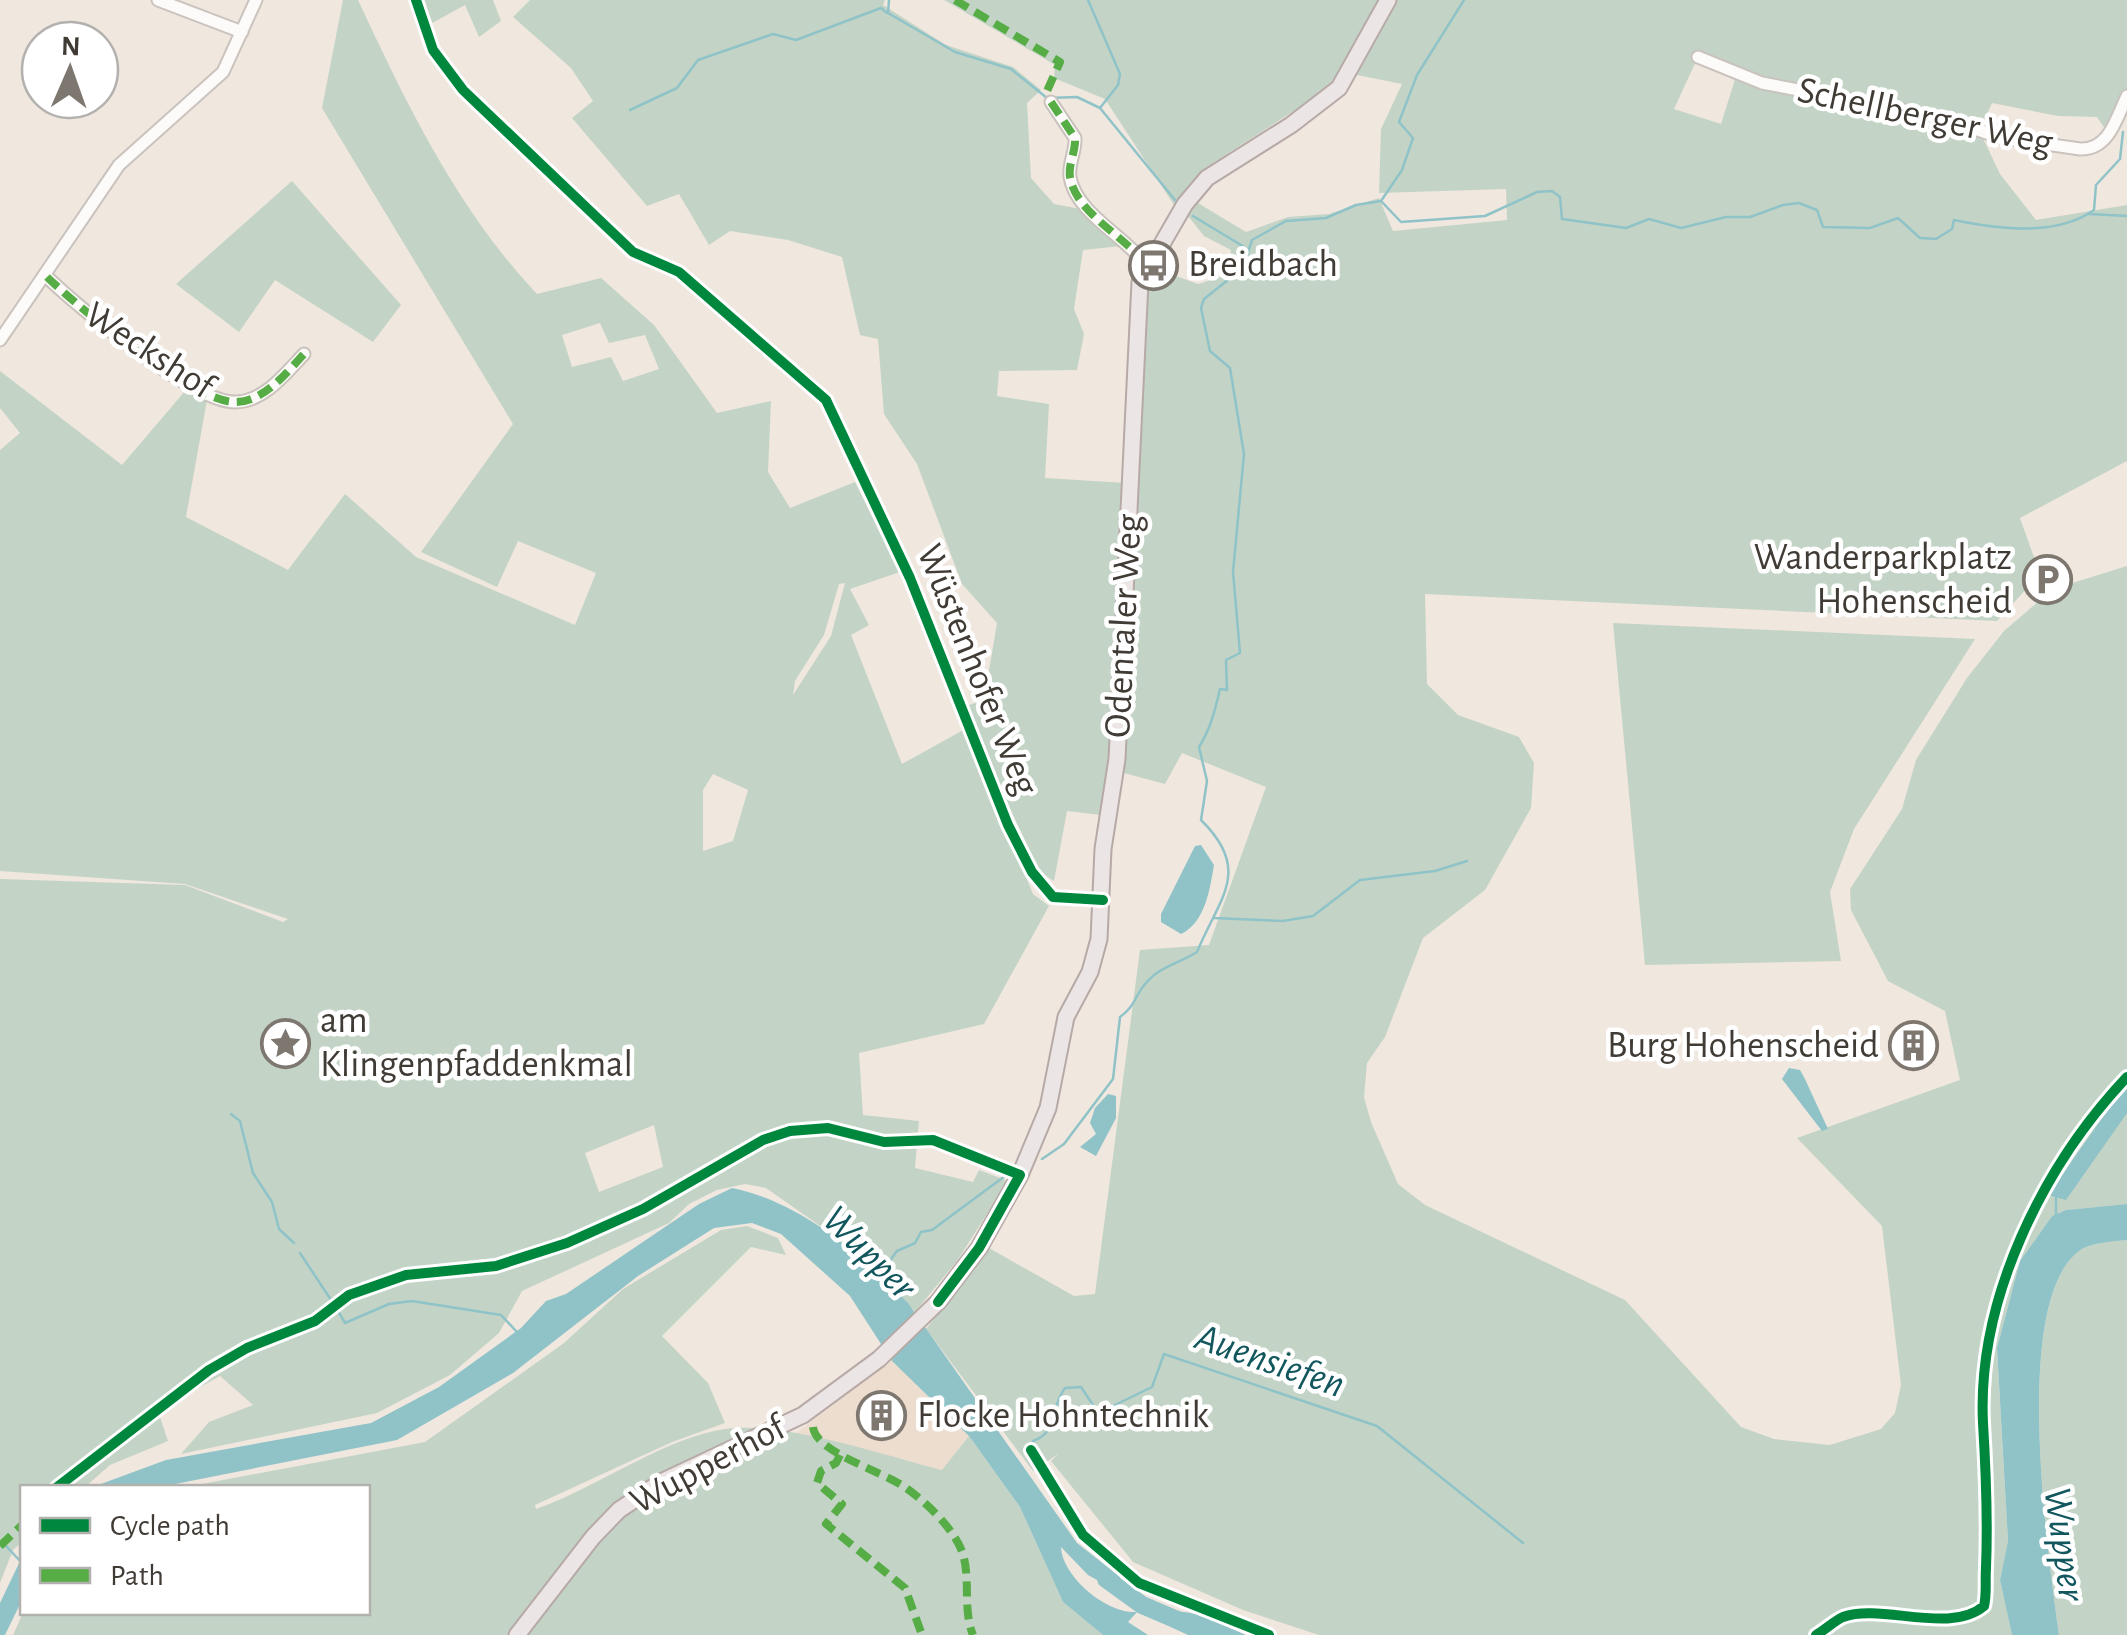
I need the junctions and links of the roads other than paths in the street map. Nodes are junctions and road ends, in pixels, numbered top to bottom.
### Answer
1 (158, 0) edge
2 (256, 0) edge
3 (416, 0) edge
4 (1388, 0) edge
5 (242, 32) junction
6 (1698, 57) dead end
7 (2127, 96) edge
8 (1052, 102) dead end
9 (1146, 266) junction
10 (46, 277) junction
11 (0, 340) edge
12 (304, 354) dead end
13 (1102, 900) junction
14 (928, 1312) joint
15 (516, 1635) edge

1 - 5 street
2 - 5 street
3 - 13 street, Wüstenhofer Weg
4 - 9 main road, Odentaler Weg
5 - 10 street
6 - 7 street, Schellberger Weg
8 - 9 street
9 - 13 main road, Odentaler Weg
10 - 11 street
10 - 12 street, Weckshof
13 - 14 main road, Odentaler Weg
14 - 15 main road, Wupperhof

